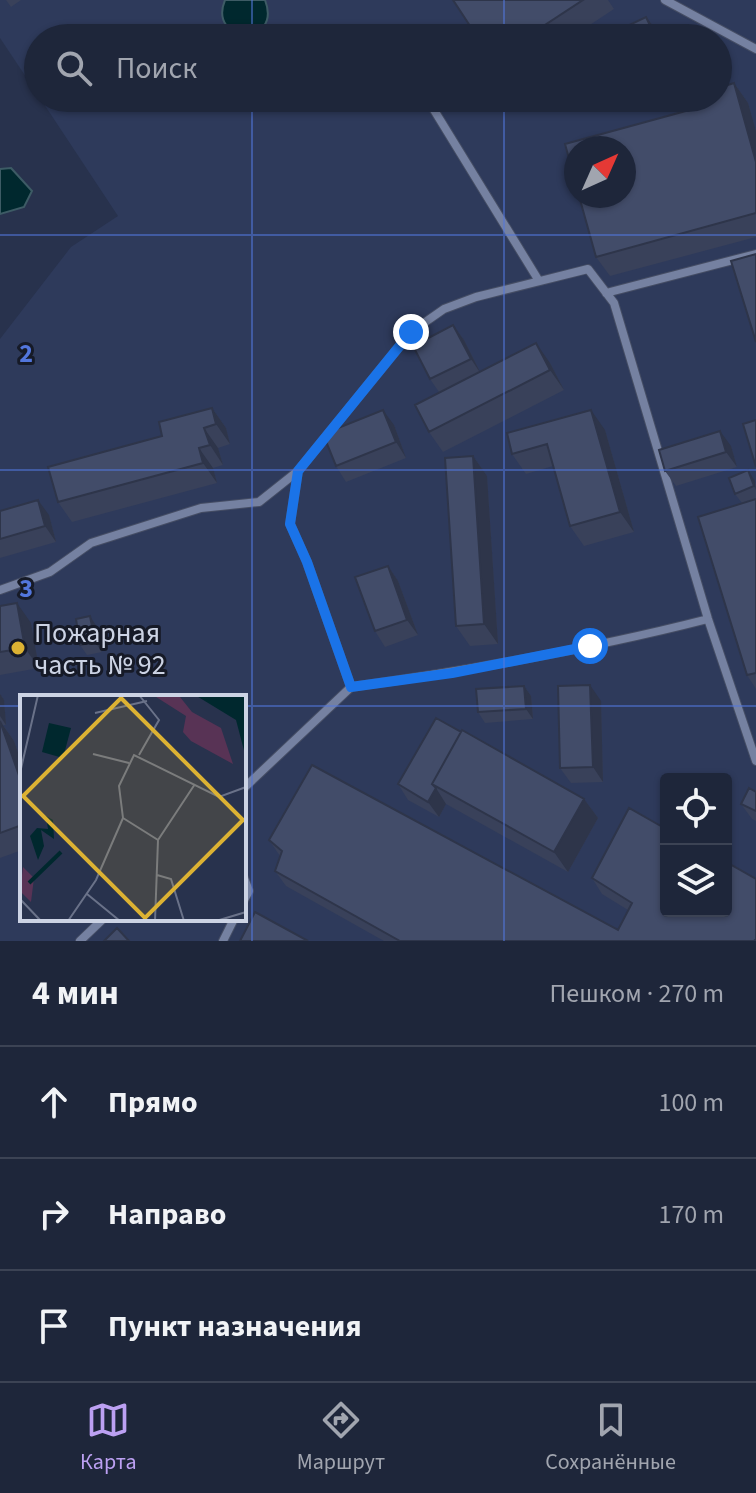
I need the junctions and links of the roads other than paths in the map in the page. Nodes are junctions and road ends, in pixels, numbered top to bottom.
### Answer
1 (665, 0) edge
2 (710, 24) edge
3 (732, 36) edge
4 (756, 49) edge
5 (435, 112) edge
6 (756, 254) edge
7 (539, 281) junction
8 (606, 293) junction
9 (298, 471) junction
10 (0, 590) edge
11 (708, 619) junction
12 (351, 687) junction
13 (756, 761) edge
14 (246, 786) edge
15 (101, 921) edge
16 (233, 921) edge
17 (80, 941) edge
18 (223, 941) edge

1 - 2 lane
3 - 4 lane
5 - 7 lane
6 - 8 lane
7 - 8 lane
7 - 9 lane
8 - 11 lane
9 - 10 lane
9 - 12 lane
11 - 12 lane
11 - 13 lane
12 - 14 lane
15 - 17 lane
16 - 18 lane

